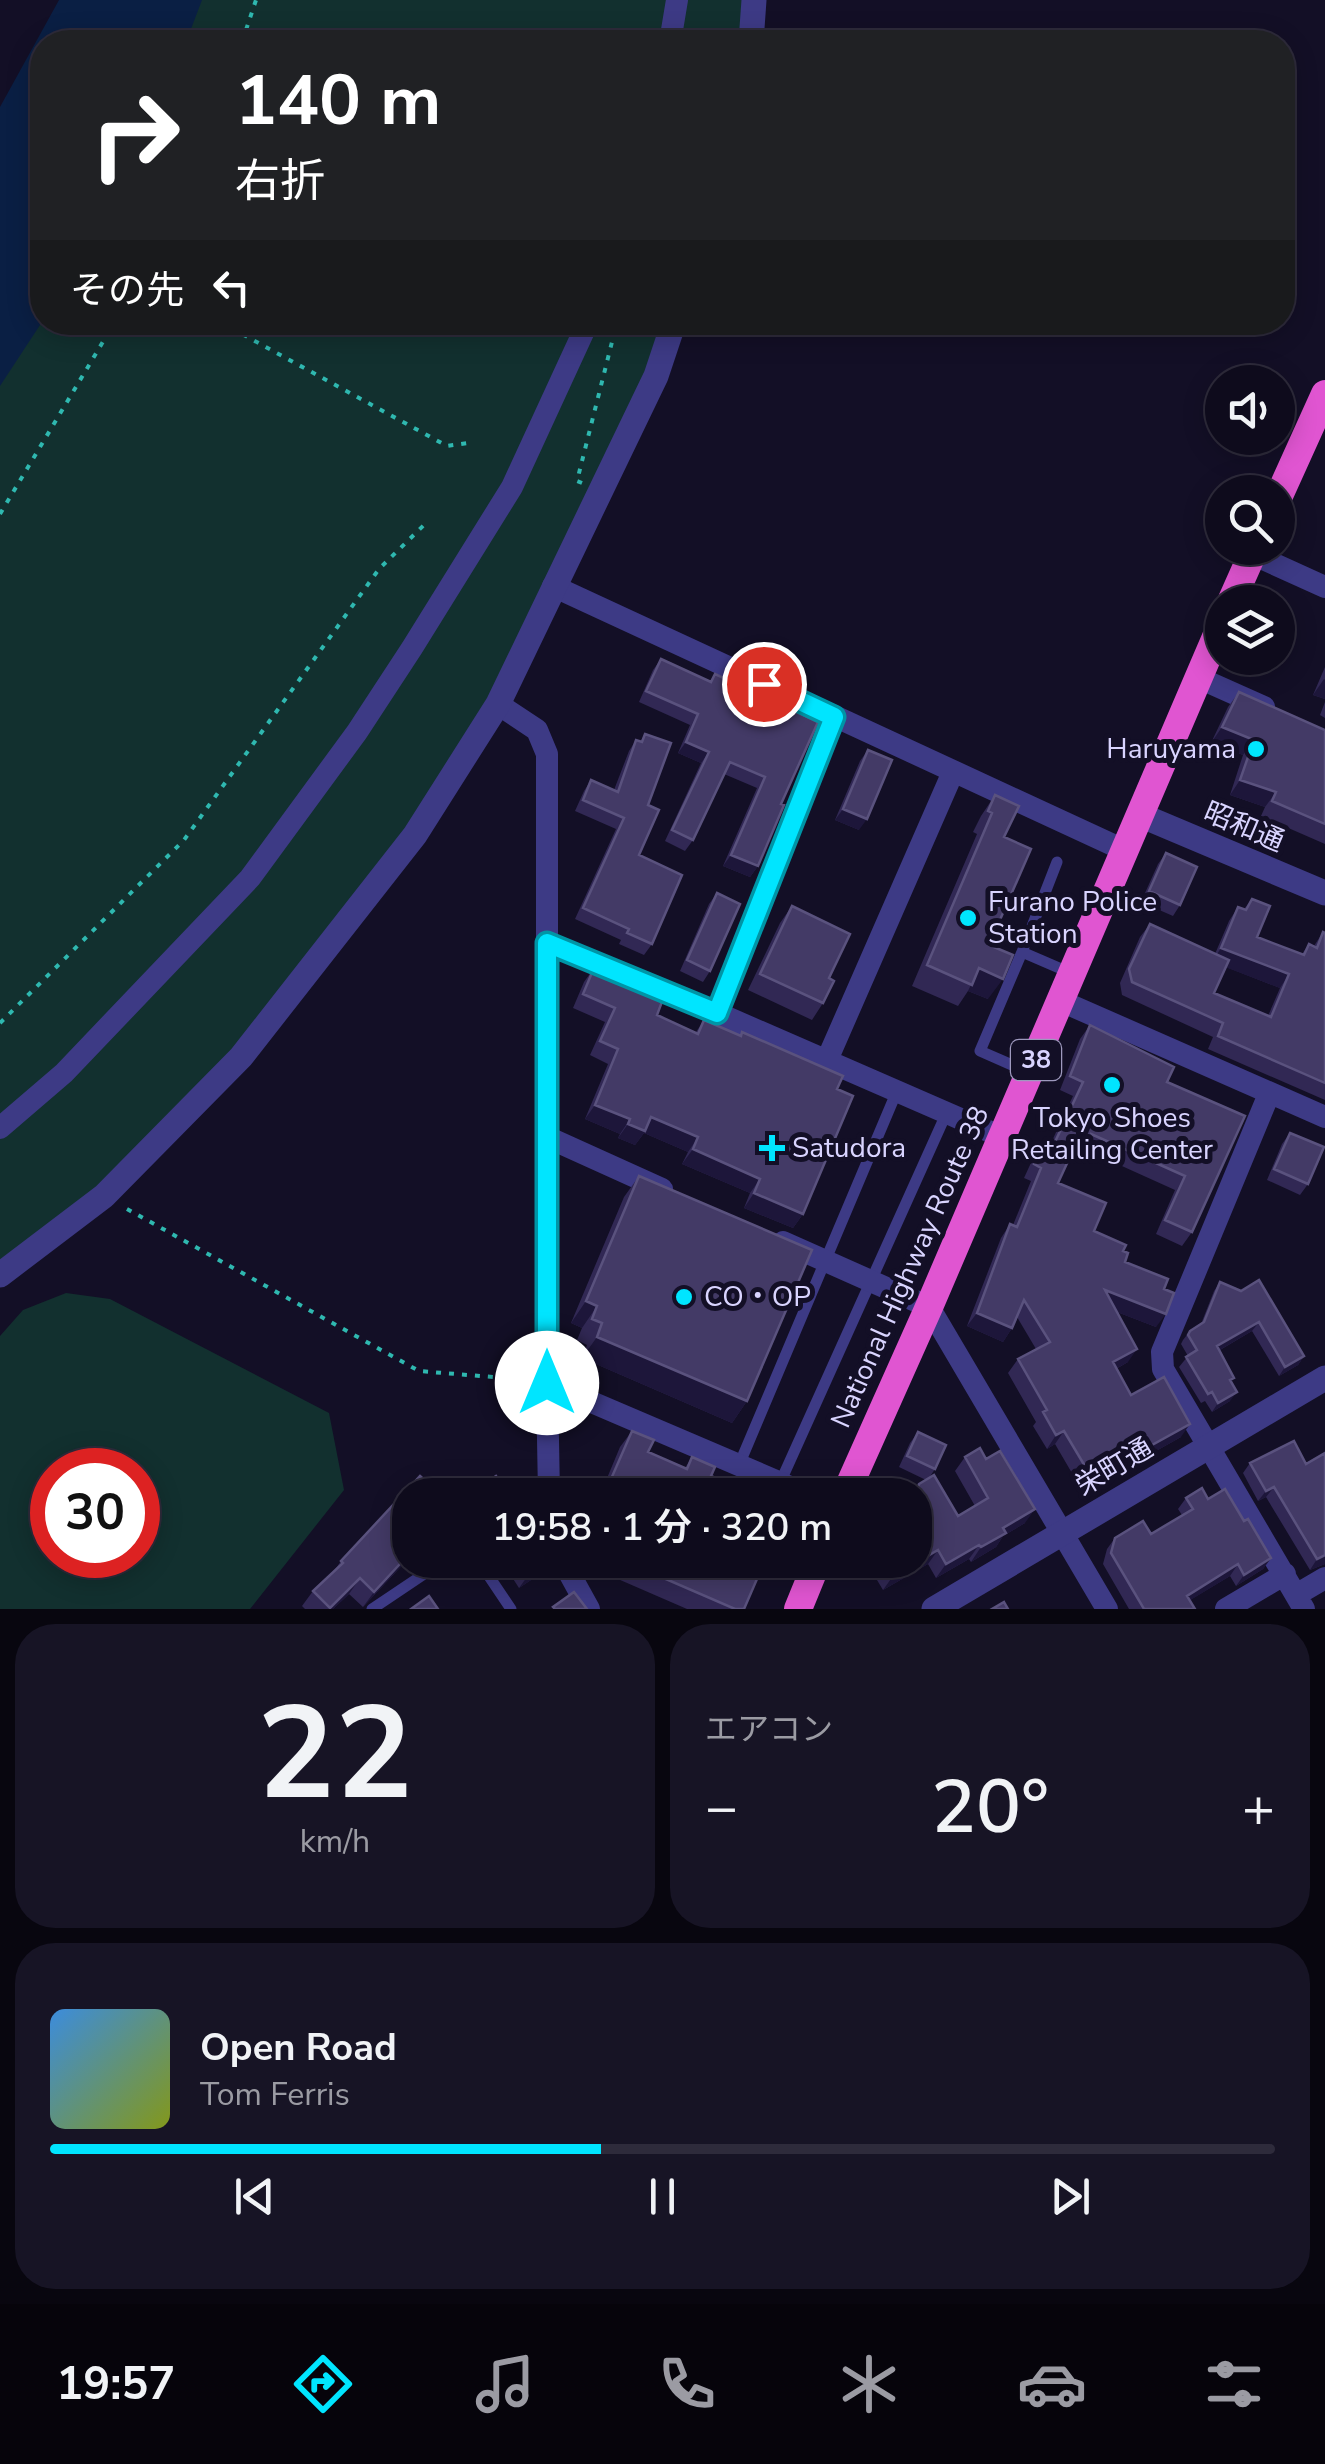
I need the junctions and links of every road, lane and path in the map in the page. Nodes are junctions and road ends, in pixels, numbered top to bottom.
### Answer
1 (256, 0) edge
2 (677, 0) edge
3 (754, 0) edge
4 (246, 30) edge
5 (672, 30) edge
6 (752, 30) edge
7 (107, 335) edge
8 (244, 335) edge
9 (582, 335) edge
10 (615, 335) edge
11 (670, 335) edge
12 (1325, 394) edge
13 (468, 444) dead end
14 (1288, 475) edge
15 (600, 491) junction
16 (0, 514) edge
17 (424, 525) dead end
18 (1282, 565) edge
19 (553, 586) junction
20 (1325, 586) edge
21 (1205, 664) edge
22 (1199, 678) junction
23 (498, 704) junction
24 (834, 717) junction
25 (1289, 718) edge
26 (954, 772) junction
27 (1140, 814) junction
28 (1126, 851) junction
29 (1057, 862) dead end
30 (1325, 893) edge
31 (547, 943) junction
32 (1022, 952) junction
33 (1072, 974) junction
34 (1061, 1001) junction
35 (717, 1013) junction
36 (0, 1023) edge
37 (827, 1060) junction
38 (1030, 1073) junction
39 (897, 1091) junction
40 (1269, 1094) junction
41 (947, 1112) junction
42 (1325, 1117) edge
43 (0, 1128) edge
44 (1002, 1137) junction
45 (547, 1138) junction
46 (686, 1199) edge
47 (113, 1201) junction
48 (755, 1230) edge
49 (824, 1260) junction
50 (0, 1276) edge
51 (871, 1281) junction
52 (929, 1307) junction
53 (1325, 1378) edge
54 (536, 1382) junction
55 (1208, 1446) junction
56 (739, 1465) junction
57 (547, 1478) edge
58 (769, 1478) edge
59 (782, 1478) edge
60 (853, 1478) edge
61 (1062, 1533) junction
62 (418, 1578) edge
63 (490, 1578) edge
64 (572, 1578) edge
65 (811, 1578) edge
66 (1325, 1578) edge
67 (1295, 1593) edge
68 (372, 1609) edge
69 (511, 1609) edge
70 (589, 1609) edge
71 (798, 1609) edge
72 (934, 1609) edge
73 (1107, 1609) edge
74 (1226, 1609) edge

1 - 4 path
2 - 5 street
3 - 6 street
7 - 16 path
8 - 13 path
9 - 43 street
10 - 15 path
11 - 15 street
12 - 14 highway
15 - 19 street
17 - 36 path
18 - 20 street
19 - 23 street
19 - 24 street
21 - 22 highway, National Highway Route 38 / 38
22 - 25 street
22 - 27 highway, National Highway Route 38 / 38
23 - 31 street
23 - 47 street
24 - 26 street
24 - 35 street
26 - 28 street
26 - 37 street
27 - 28 highway, National Highway Route 38 / 38
27 - 30 street, 昭和通
28 - 33 highway, National Highway Route 38 / 38
29 - 32 lane
31 - 35 street
31 - 45 street
32 - 33 lane
32 - 38 lane
33 - 34 highway, National Highway Route 38 / 38
34 - 38 highway, National Highway Route 38 / 38
34 - 40 street
35 - 37 street
37 - 39 street
38 - 44 highway, National Highway Route 38 / 38
39 - 41 street
39 - 49 lane
40 - 42 street
40 - 55 street
41 - 44 street
41 - 51 lane
44 - 52 highway, National Highway Route 38 / 38
45 - 46 street
45 - 54 street
47 - 50 street
47 - 54 path
48 - 49 street
49 - 51 street
49 - 56 lane
51 - 52 street
51 - 59 lane
52 - 60 highway, National Highway Route 38 / 38
52 - 61 street
53 - 55 street, 栄町通
54 - 56 street
54 - 57 street
55 - 61 street, 栄町通
55 - 67 street
56 - 58 street
61 - 72 street, 栄町通
61 - 73 street
62 - 68 lane
63 - 69 lane
64 - 70 street
65 - 71 highway
66 - 67 street
67 - 74 street

